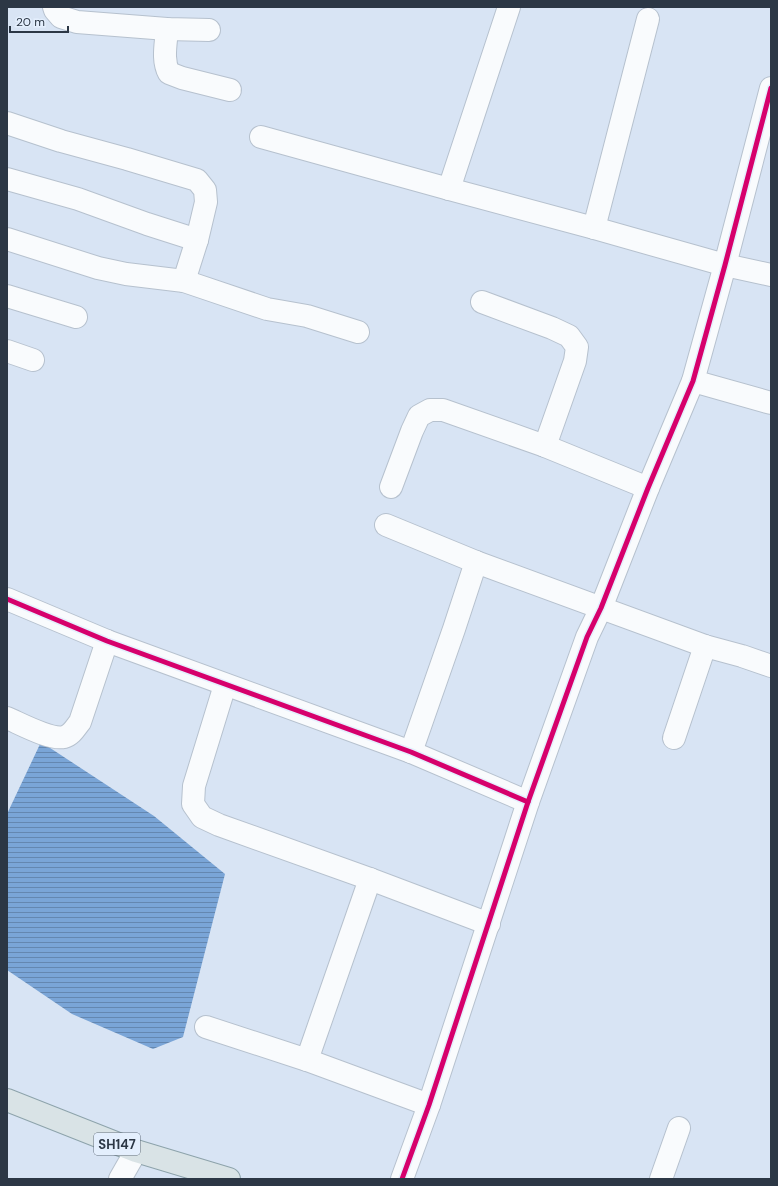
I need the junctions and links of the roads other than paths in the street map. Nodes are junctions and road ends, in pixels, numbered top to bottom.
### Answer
1 (54, 7) edge
2 (509, 7) edge
3 (648, 19) dead end
4 (167, 29) junction
5 (209, 30) dead end
6 (771, 88) edge
7 (230, 90) dead end
8 (7, 123) edge
9 (261, 137) dead end
10 (7, 179) edge
11 (449, 190) junction
12 (594, 228) junction
13 (7, 239) edge
14 (197, 240) junction
15 (725, 265) junction
16 (771, 275) edge
17 (184, 281) junction
18 (7, 296) edge
19 (482, 302) dead end
20 (76, 317) dead end
21 (358, 332) dead end
22 (7, 351) edge
23 (33, 360) dead end
24 (693, 381) junction
25 (771, 402) edge
26 (545, 446) junction
27 (391, 487) dead end
28 (648, 488) junction
29 (386, 525) dead end
30 (476, 562) junction
31 (7, 599) edge
32 (601, 608) junction
33 (107, 641) junction
34 (705, 646) junction
35 (771, 666) edge
36 (225, 685) junction
37 (7, 718) edge
38 (674, 738) dead end
39 (411, 752) junction
40 (528, 802) junction
41 (370, 878) junction
42 (490, 924) junction
43 (206, 1027) dead end
44 (307, 1060) junction
45 (7, 1100) edge
46 (429, 1105) junction
47 (679, 1128) dead end
48 (136, 1151) junction
49 (120, 1179) edge
50 (229, 1179) edge
51 (402, 1179) edge
52 (661, 1179) edge

1 - 4 street
2 - 11 street
3 - 12 street
4 - 5 street
4 - 7 street
6 - 15 street
8 - 14 street
9 - 11 street
10 - 14 street
11 - 12 street
12 - 15 street
13 - 17 street
14 - 17 street
15 - 16 street
15 - 24 street
17 - 21 street
18 - 20 street
19 - 26 street
22 - 23 street
24 - 25 street
24 - 28 street
26 - 27 street
26 - 28 street
28 - 32 street
29 - 30 street
30 - 32 street
30 - 39 street
31 - 33 street
32 - 34 street
32 - 40 street
33 - 36 street
33 - 37 street
34 - 35 street
34 - 38 street
36 - 39 street
36 - 41 street
39 - 40 street
40 - 42 street
41 - 42 street
41 - 44 street
42 - 46 street
43 - 44 street
44 - 46 street
45 - 48 main road, SH147
46 - 51 street
47 - 52 street
48 - 49 street
48 - 50 main road, SH147

